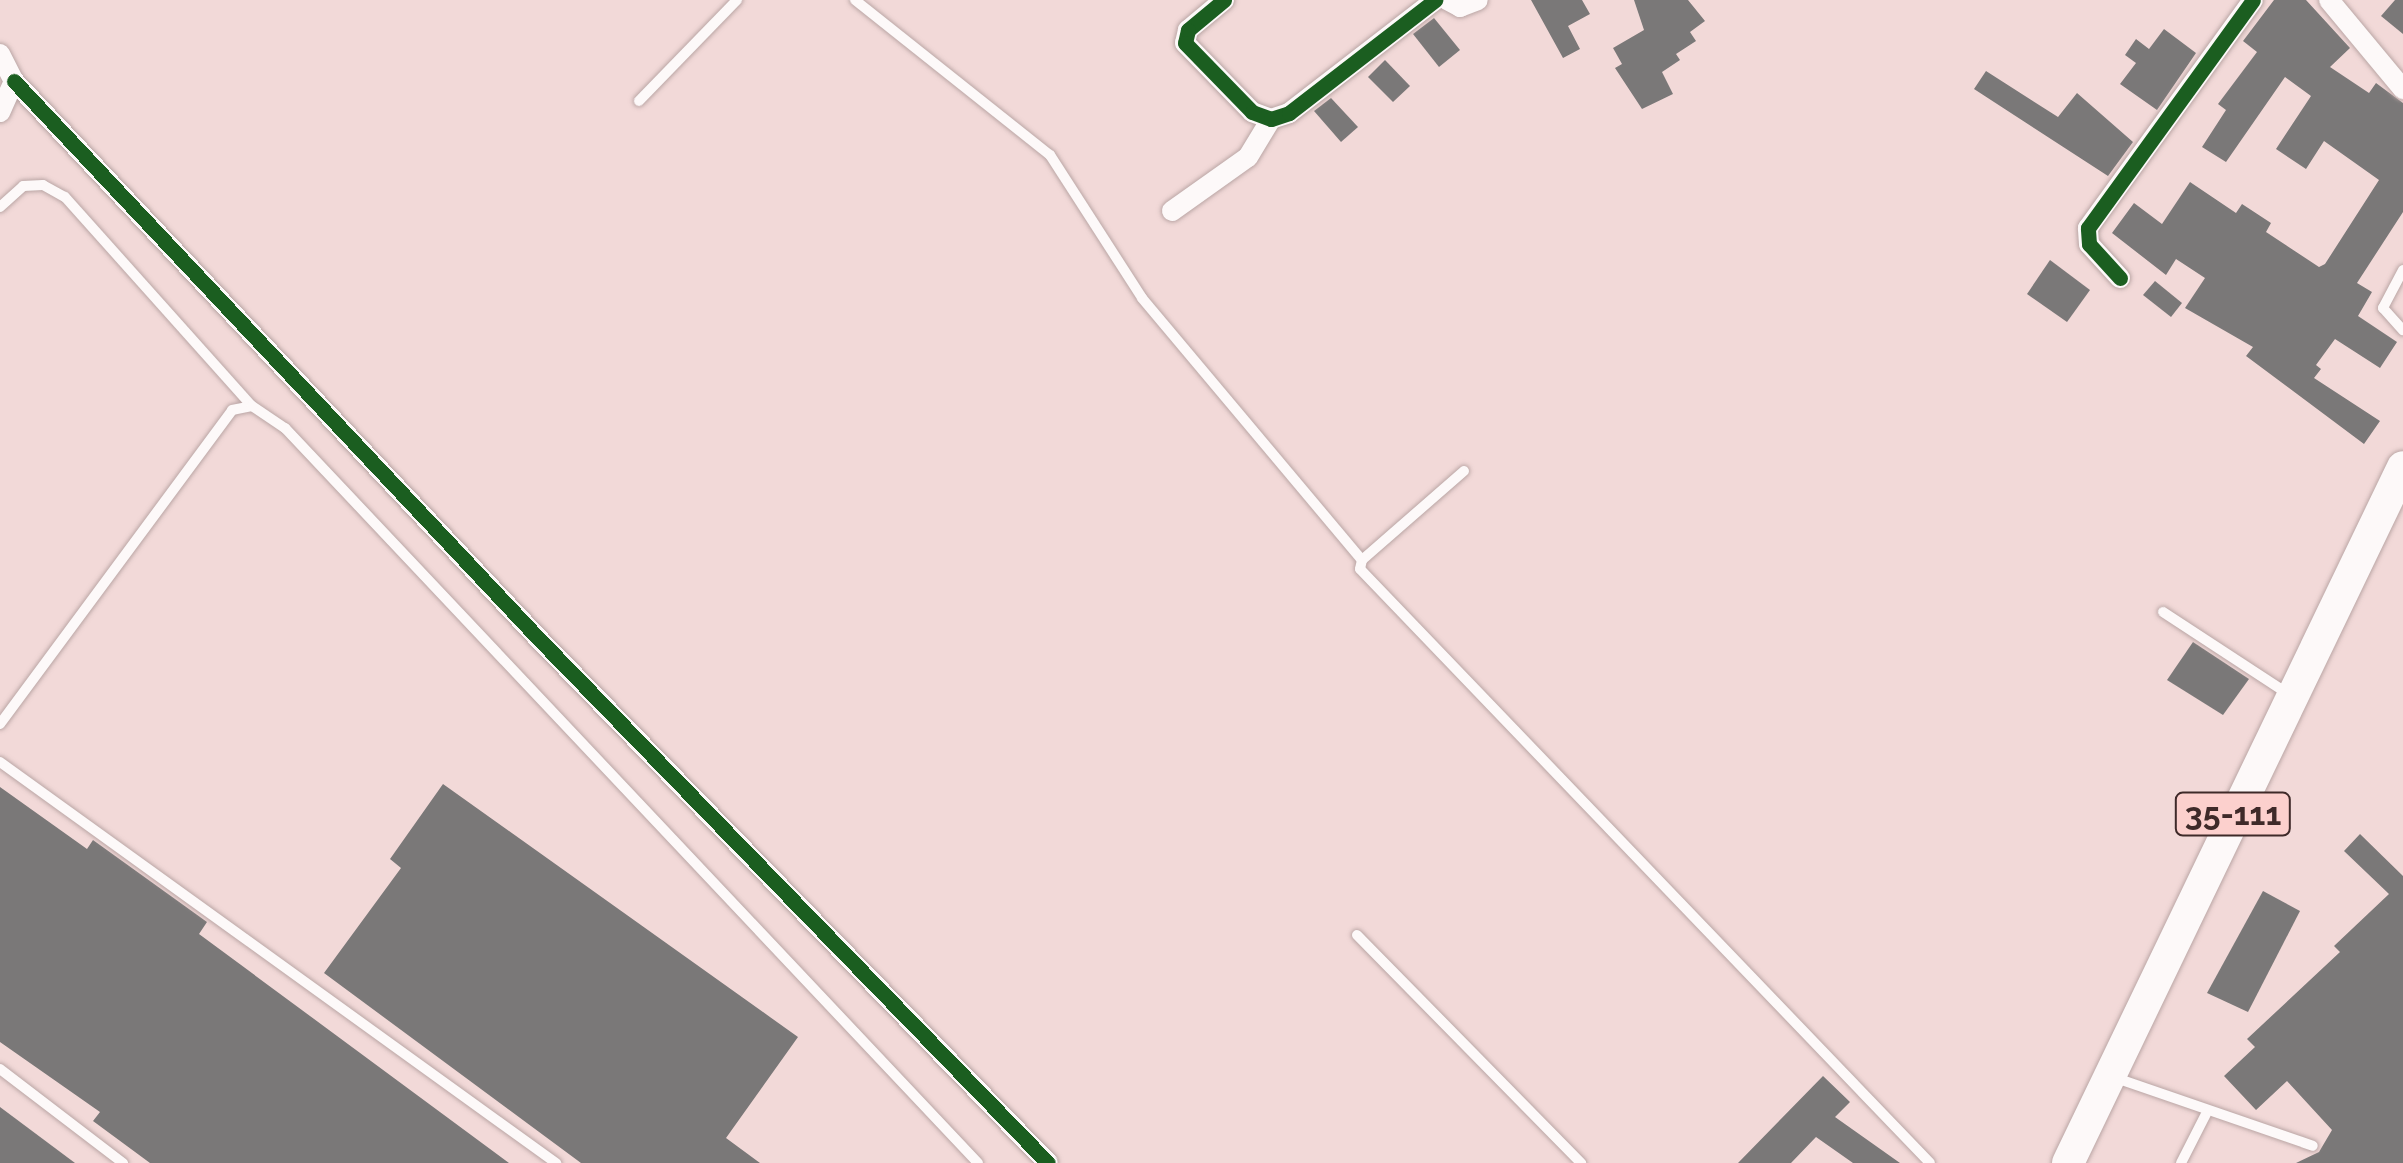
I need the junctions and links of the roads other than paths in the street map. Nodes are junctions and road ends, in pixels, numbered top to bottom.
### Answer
1 (737, 0) edge
2 (855, 0) edge
3 (1224, 0) edge
4 (1434, 0) edge
5 (1448, 0) edge
6 (1478, 0) edge
7 (2253, 0) edge
8 (2328, 0) edge
9 (0, 54) edge
10 (14, 81) junction
11 (2403, 89) edge
12 (639, 101) dead end
13 (0, 112) edge
14 (1272, 119) junction
15 (0, 207) edge
16 (1172, 211) dead end
17 (2403, 270) edge
18 (2120, 278) dead end
19 (2403, 330) edge
20 (252, 406) junction
21 (2403, 467) edge
22 (1464, 471) dead end
23 (1362, 560) junction
24 (2163, 612) dead end
25 (2292, 696) junction
26 (0, 724) edge
27 (0, 762) edge
28 (1357, 936) dead end
29 (0, 1069) edge
30 (2118, 1079) junction
31 (2206, 1114) junction
32 (2313, 1146) dead end
33 (123, 1163) edge
34 (556, 1163) edge
35 (978, 1163) edge
36 (1048, 1163) edge
37 (1580, 1163) edge
38 (1930, 1163) edge
39 (2068, 1163) edge
40 (2181, 1163) edge

1 - 12 lane
2 - 23 lane
3 - 14 street
4 - 14 street
5 - 6 street
7 - 18 street
8 - 11 street
9 - 10 street
10 - 13 street
10 - 36 street
14 - 16 street
15 - 20 lane
17 - 19 lane
20 - 26 lane
20 - 35 lane
21 - 25 main road, 35-111
22 - 23 lane
23 - 38 lane
24 - 25 lane
25 - 30 main road, 35-111
27 - 34 lane
28 - 37 lane
29 - 33 lane
30 - 31 lane
30 - 39 main road, 35-111
31 - 32 lane
31 - 40 lane

